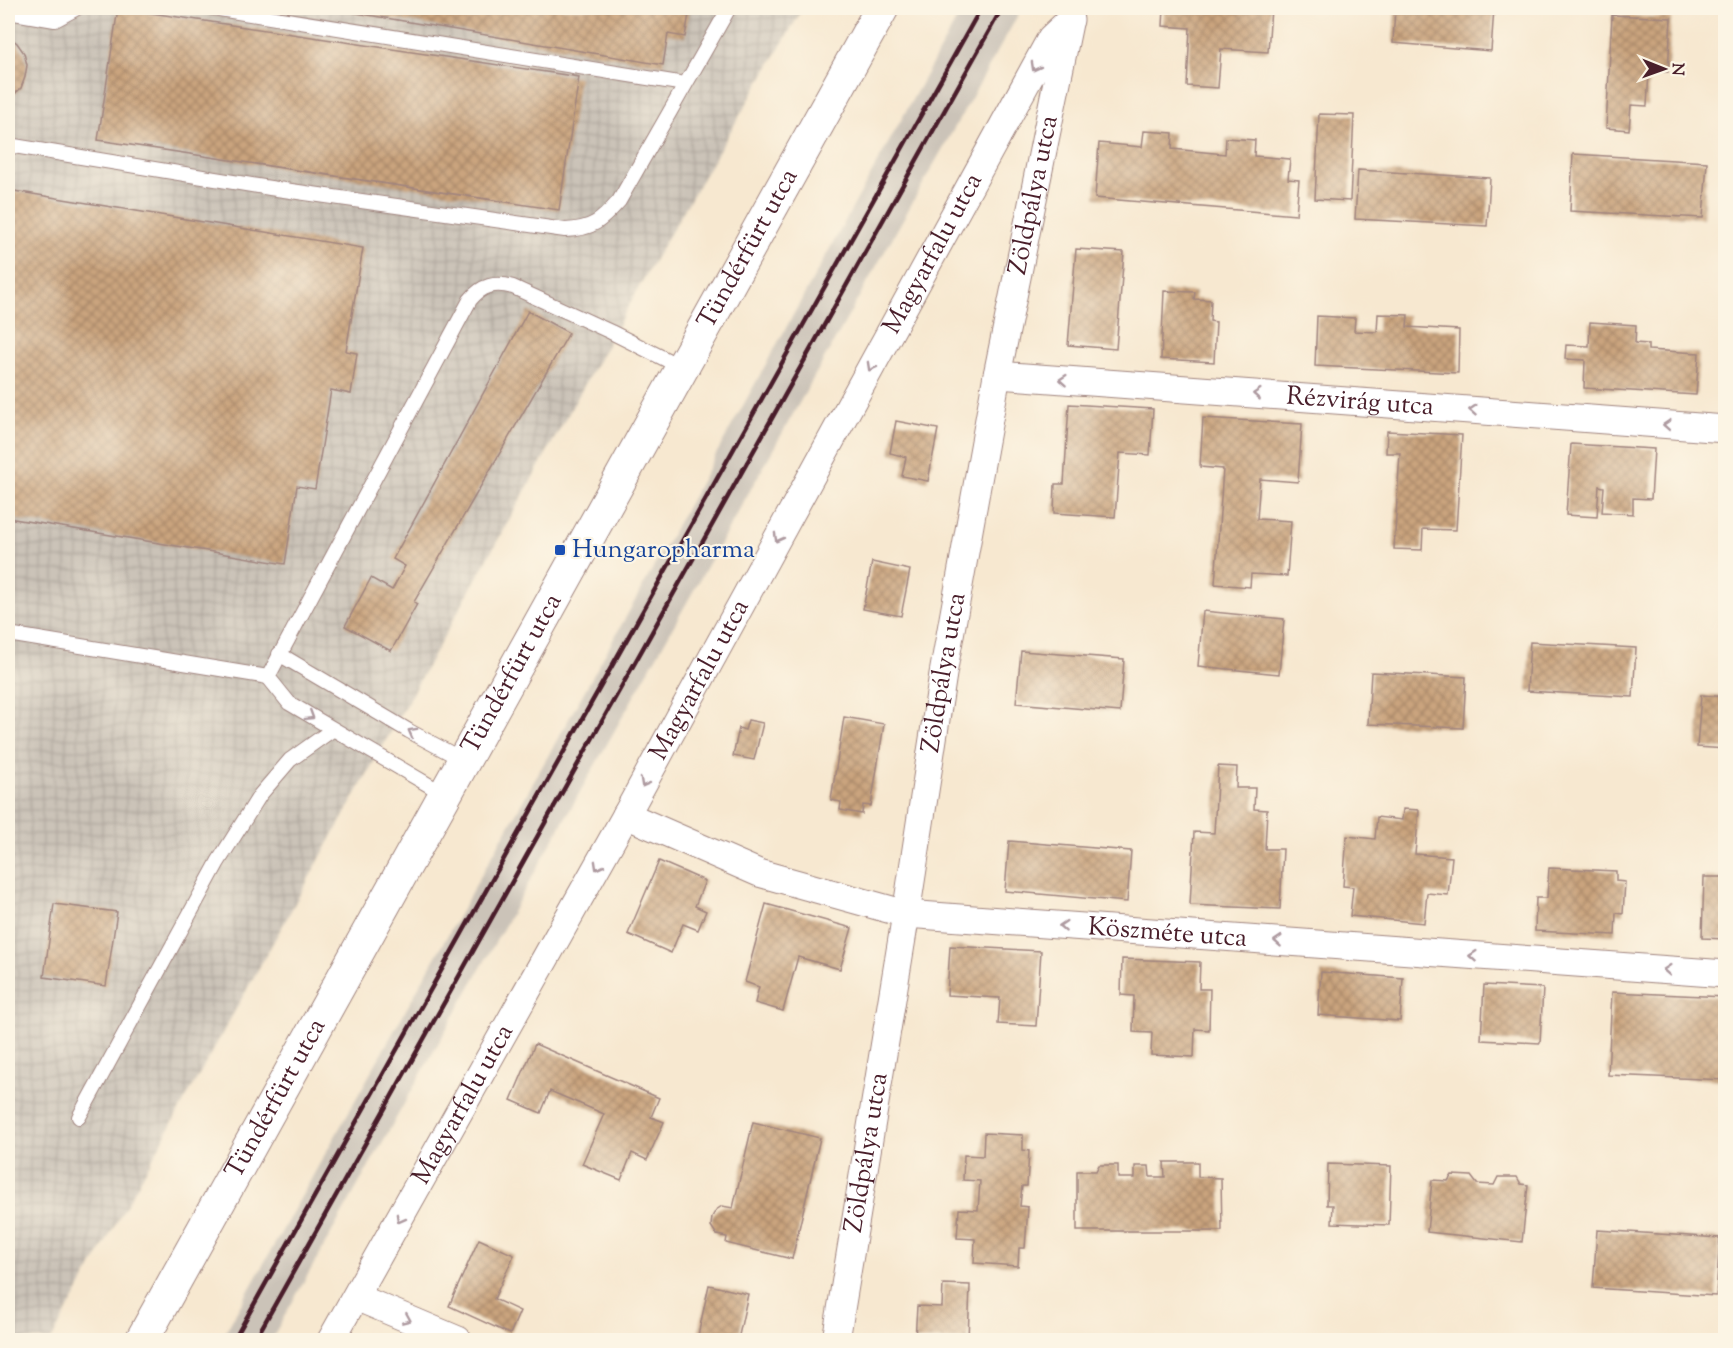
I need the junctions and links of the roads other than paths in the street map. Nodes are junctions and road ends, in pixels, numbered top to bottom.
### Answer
1 (78, 8) edge
2 (213, 8) edge
3 (729, 8) edge
4 (882, 8) edge
5 (8, 12) edge
6 (1072, 14) edge
7 (685, 84) junction
8 (8, 146) edge
9 (684, 368) junction
10 (997, 375) junction
11 (1725, 429) edge
12 (8, 634) edge
13 (279, 654) junction
14 (268, 676) junction
15 (332, 730) junction
16 (463, 760) junction
17 (444, 794) junction
18 (626, 814) junction
19 (906, 914) junction
20 (1725, 974) edge
21 (79, 1117) dead end
22 (356, 1296) junction
23 (142, 1341) edge
24 (331, 1341) edge
25 (458, 1341) edge
26 (836, 1341) edge

1 - 5 lane
2 - 7 lane
3 - 7 lane
4 - 9 street, Tündérfürt utca
6 - 10 street, Zöldpálya utca
6 -> 18 street, Magyarfalu utca
7 - 8 lane
9 - 13 lane
9 - 16 street, Tündérfürt utca
11 -> 10 street, Rézvirág utca
10 - 19 street, Zöldpálya utca
12 - 14 lane
13 - 14 lane
16 -> 13 lane
14 -> 15 lane
15 - 17 lane
15 - 21 lane
16 - 17 street, Tündérfürt utca
17 - 23 street, Tündérfürt utca
18 - 19 street, Köszméte utca
18 -> 22 street, Magyarfalu utca
20 -> 19 street, Köszméte utca
19 - 26 street, Zöldpálya utca
22 - 24 street, Magyarfalu utca
22 -> 25 street

